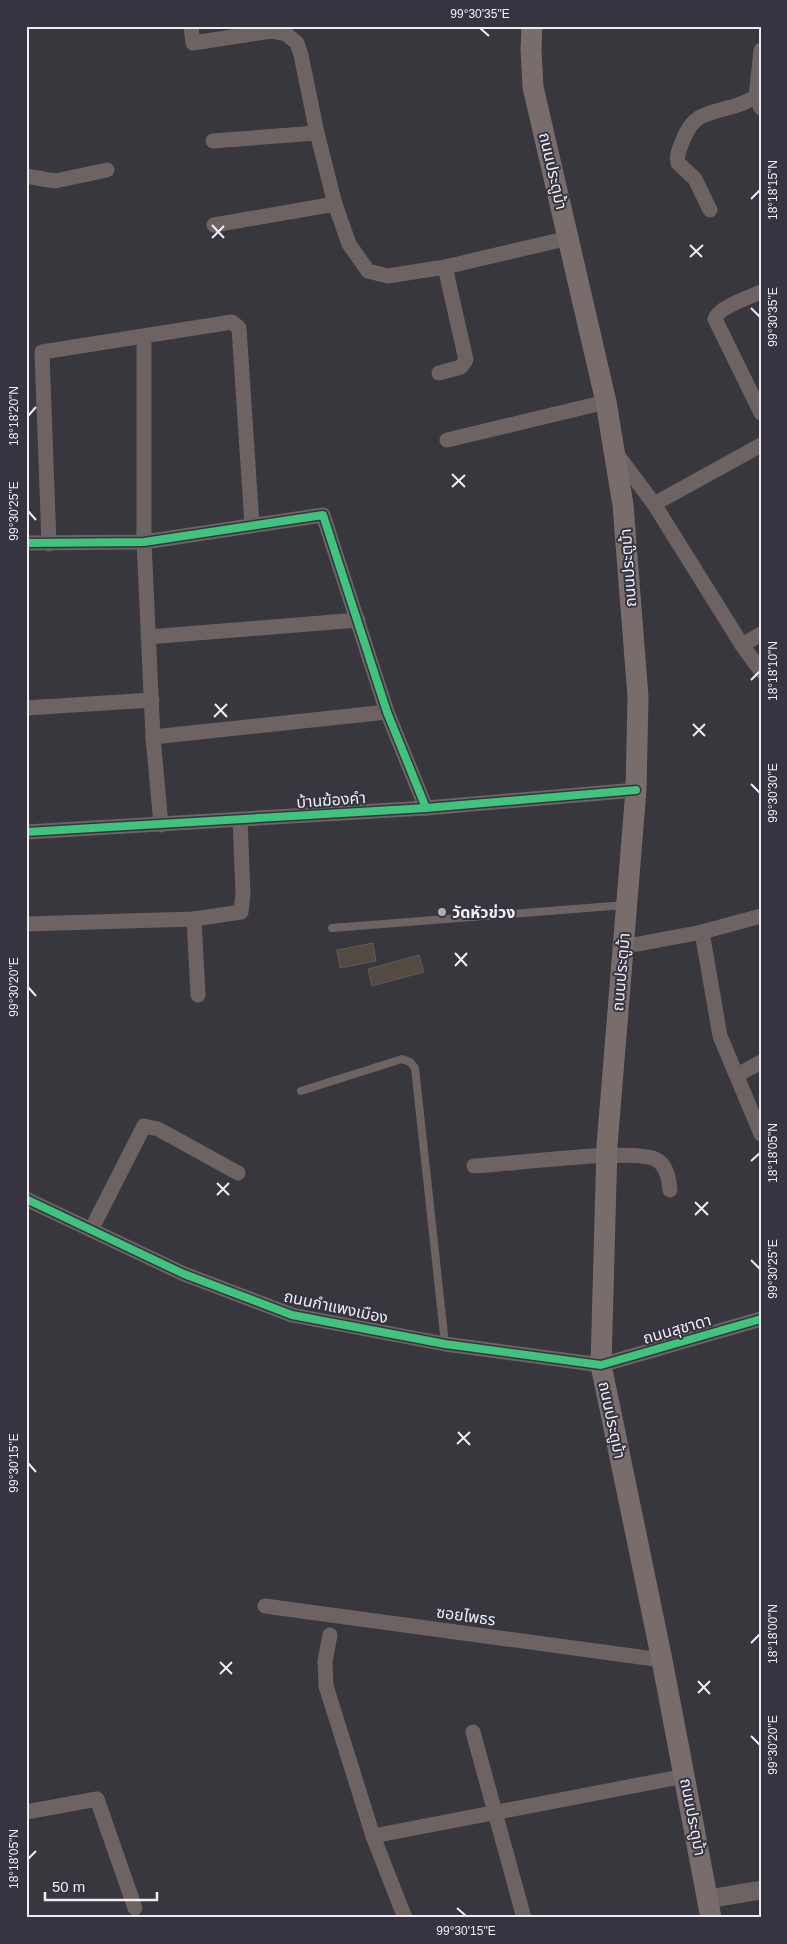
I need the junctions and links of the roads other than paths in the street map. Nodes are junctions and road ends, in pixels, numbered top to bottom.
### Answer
1 (191, 26) edge
2 (532, 26) edge
3 (761, 50) edge
4 (759, 102) edge
5 (317, 132) junction
6 (213, 141) dead end
7 (107, 170) dead end
8 (26, 176) edge
9 (335, 204) junction
10 (710, 210) dead end
11 (214, 225) dead end
12 (569, 238) junction
13 (445, 267) junction
14 (761, 292) edge
15 (144, 344) dead end
16 (439, 373) dead end
17 (606, 402) junction
18 (761, 413) edge
19 (448, 440) dead end
20 (761, 445) edge
21 (614, 449) junction
22 (654, 504) junction
23 (252, 525) junction
24 (144, 542) junction
25 (26, 543) edge
26 (49, 544) junction
27 (358, 620) junction
28 (761, 634) edge
29 (148, 637) junction
30 (742, 645) junction
31 (761, 671) edge
32 (152, 700) junction
33 (26, 708) edge
34 (387, 712) junction
35 (154, 737) junction
36 (636, 790) junction
37 (426, 808) junction
38 (240, 819) junction
39 (161, 825) junction
40 (26, 832) edge
41 (627, 905) junction
42 (761, 916) edge
43 (194, 919) junction
44 (26, 924) edge
45 (332, 928) dead end
46 (702, 932) junction
47 (622, 947) junction
48 (198, 995) dead end
49 (761, 1062) edge
50 (737, 1075) junction
51 (301, 1091) dead end
52 (761, 1134) edge
53 (607, 1156) junction
54 (474, 1166) dead end
55 (238, 1173) dead end
56 (670, 1190) dead end
57 (26, 1199) edge
58 (91, 1230) junction
59 (761, 1319) edge
60 (445, 1344) junction
61 (601, 1365) junction
62 (265, 1606) dead end
63 (330, 1635) dead end
64 (662, 1660) junction
65 (473, 1732) dead end
66 (685, 1776) junction
67 (26, 1812) edge
68 (495, 1812) junction
69 (373, 1836) junction
70 (761, 1890) edge
71 (135, 1908) dead end
72 (710, 1908) edge
73 (404, 1918) edge
74 (524, 1918) edge

1 - 5 street
2 - 12 main road, ถนนประตูม้า
3 - 4 street
4 - 10 street
5 - 6 street
5 - 9 street
7 - 8 street
9 - 11 street
9 - 13 street
12 - 13 street
12 - 17 main road, ถนนประตูม้า
13 - 16 street
14 - 18 street
15 - 24 street
17 - 19 street
17 - 21 main road, ถนนประตูม้า
20 - 22 street
21 - 22 street
21 - 36 main road, ถนนประตูม้า
22 - 30 street
23 - 24 street
23 - 26 street
23 - 27 street
24 - 26 street
24 - 29 street
25 - 26 street
27 - 29 street
27 - 34 street
28 - 30 street
29 - 32 street
30 - 31 street
32 - 33 street
32 - 35 street
34 - 35 street
34 - 37 street
35 - 39 street
36 - 37 street, บ้านฆ้องคำ
36 - 41 main road, ถนนประตูม้า
37 - 38 street, บ้านฆ้องคำ
38 - 39 street, บ้านฆ้องคำ
38 - 43 street
39 - 40 street, บ้านฆ้องคำ
41 - 45 lane
41 - 47 main road, ถนนประตูม้า
42 - 46 street
43 - 44 street
43 - 48 street
46 - 47 street
46 - 50 street
47 - 53 main road, ถนนประตูม้า
49 - 50 street
50 - 52 street
51 - 60 lane
53 - 54 street
53 - 56 street
53 - 61 main road, ถนนประตูม้า
55 - 58 street
57 - 58 street, ถนนกำแพงเมือง
58 - 60 street, ถนนกำแพงเมือง
59 - 61 street, ถนนสุชาดา
60 - 61 street, ถนนกำแพงเมือง
61 - 64 main road, ถนนประตูม้า
62 - 64 street, ซอยไพธร
63 - 69 street
64 - 66 main road, ถนนประตูม้า
65 - 68 street
66 - 68 street
66 - 72 main road, ถนนประตูม้า
67 - 71 street
68 - 69 street
68 - 74 street
69 - 73 street
70 - 72 street

